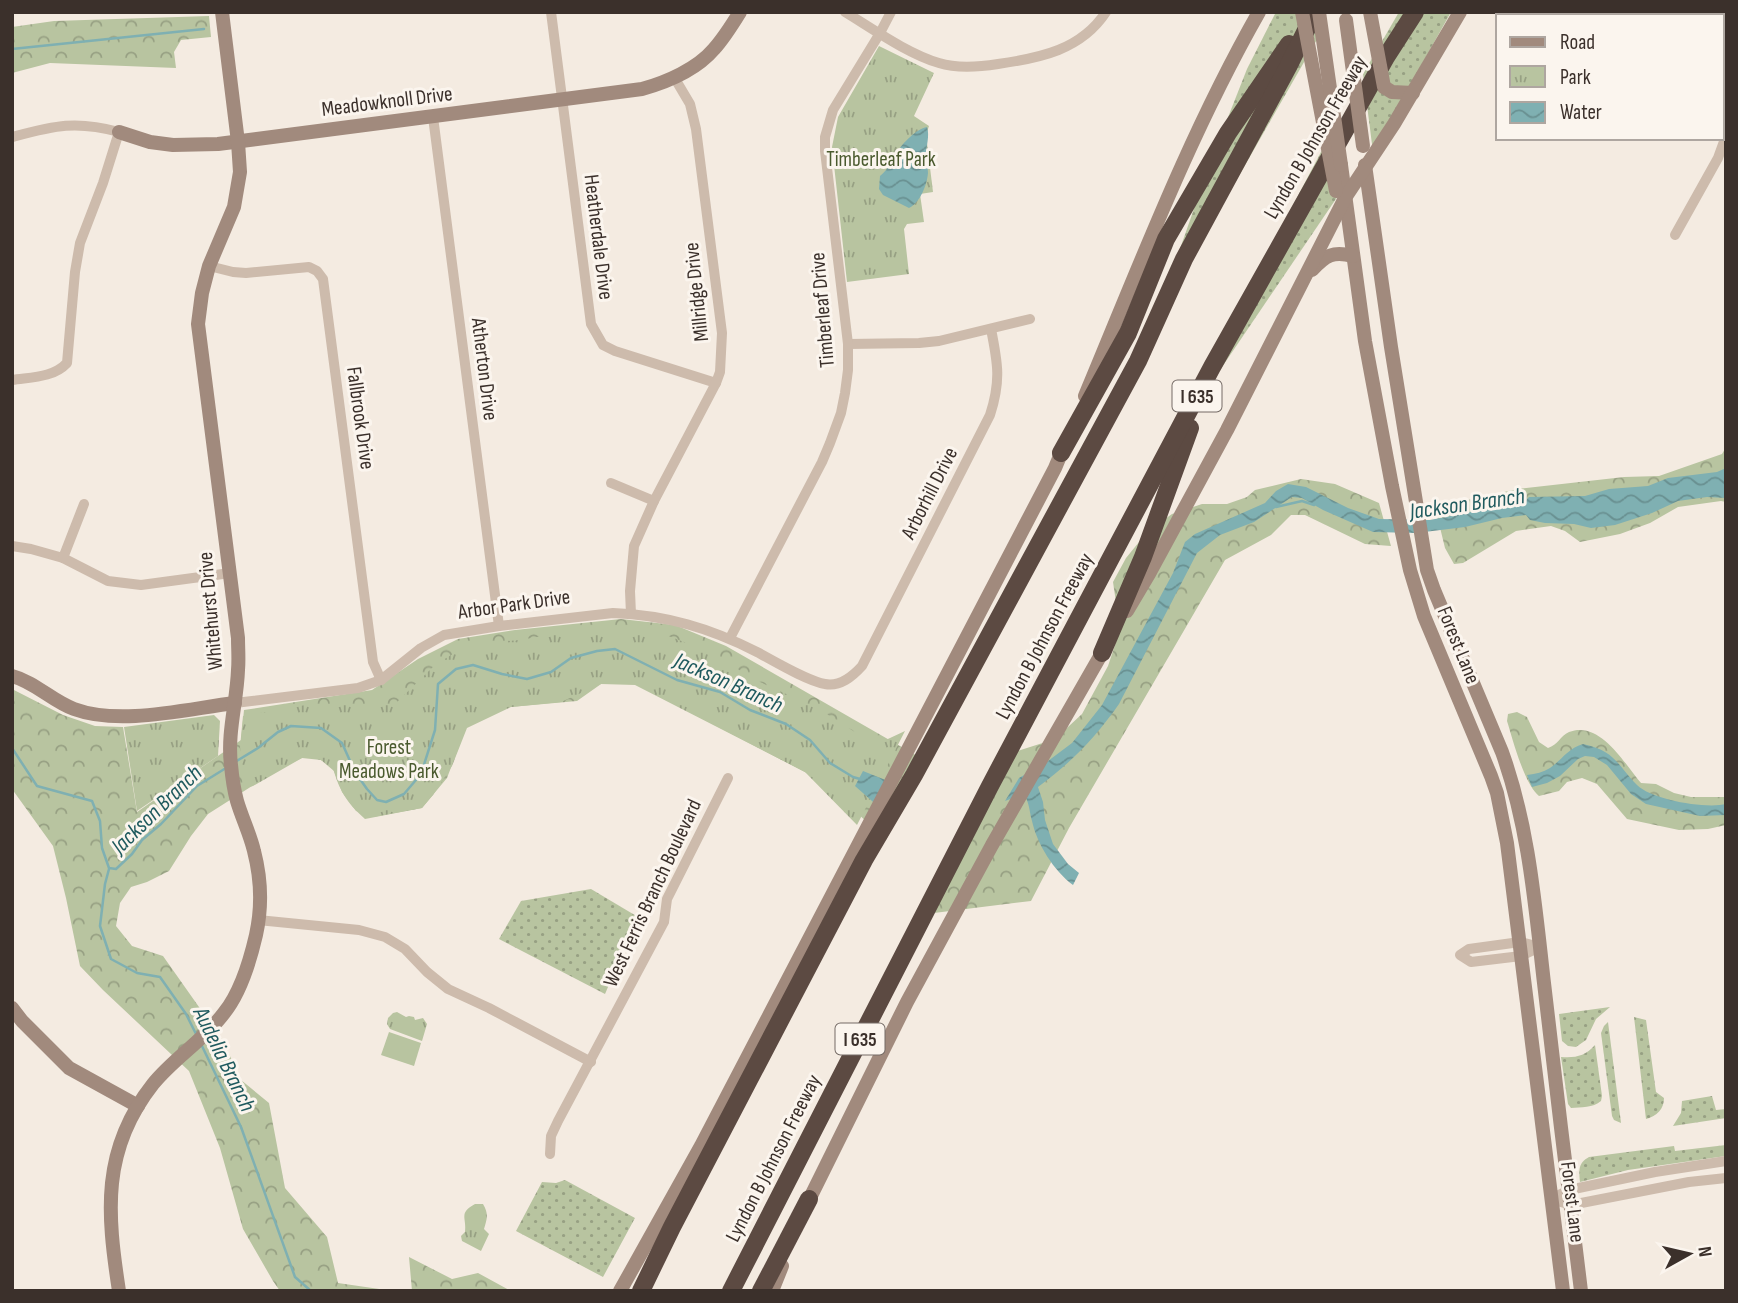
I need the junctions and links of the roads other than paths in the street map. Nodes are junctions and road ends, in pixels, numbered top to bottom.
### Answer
1 (222, 12) edge
2 (551, 12) edge
3 (740, 12) edge
4 (845, 12) edge
5 (891, 12) edge
6 (1106, 12) edge
7 (1259, 12) edge
8 (1302, 12) edge
9 (1315, 12) edge
10 (1345, 12) edge
11 (1370, 12) edge
12 (1415, 12) edge
13 (1460, 12) edge
14 (880, 33) junction
15 (674, 77) junction
16 (1413, 93) junction
17 (562, 99) junction
18 (433, 117) junction
19 (119, 132) junction
20 (12, 136) edge
21 (1726, 136) edge
22 (238, 142) junction
23 (1365, 168) junction
24 (1340, 194) junction
25 (1675, 235) dead end
26 (1353, 256) junction
27 (209, 266) junction
28 (1302, 281) junction
29 (1357, 287) junction
30 (1030, 319) dead end
31 (991, 329) junction
32 (848, 344) junction
33 (1391, 346) junction
34 (1212, 367) junction
35 (12, 380) edge
36 (716, 383) junction
37 (1061, 453) junction
38 (611, 484) dead end
39 (653, 501) junction
40 (84, 504) dead end
41 (12, 546) edge
42 (63, 558) junction
43 (230, 573) junction
44 (631, 614) junction
45 (499, 626) junction
46 (730, 638) junction
47 (1102, 653) junction
48 (862, 666) joint
49 (12, 676) edge
50 (381, 680) junction
51 (234, 703) junction
52 (1484, 707) junction
53 (1465, 715) junction
54 (728, 778) dead end
55 (258, 920) junction
56 (1540, 947) junction
57 (1521, 949) junction
58 (12, 1008) edge
59 (1533, 1050) junction
60 (591, 1062) junction
61 (138, 1106) junction
62 (1561, 1120) junction
63 (550, 1154) dead end
64 (1726, 1161) edge
65 (1655, 1172) junction
66 (1726, 1178) edge
67 (1657, 1188) junction
68 (1570, 1198) junction
69 (809, 1199) junction
70 (1552, 1199) junction
71 (119, 1291) edge
72 (620, 1291) edge
73 (641, 1291) edge
74 (731, 1291) edge
75 (761, 1291) edge
76 (772, 1291) edge
77 (1563, 1291) edge
78 (1581, 1291) edge

1 - 22 main road, Whitehurst Drive
2 - 17 street, Heatherdale Drive
3 - 15 main road, Meadowknoll Drive
4 - 14 street
5 - 14 street, Timberleaf Drive
6 - 14 street
7 - 37 main road
8 - 24 main road, bridge
9 - 24 main road, Forest Lane, bridge
9 - 37 highway
9 - 73 highway
10 - 23 main road, Forest Lane, bridge
11 - 16 main road, bridge
12 - 34 highway, Lyndon B Johnson Freeway / I 635
13 - 16 main road
14 - 32 street, Timberleaf Drive
15 - 17 main road, Meadowknoll Drive
15 - 36 street, Millridge Drive
16 - 23 main road
17 - 18 main road, Meadowknoll Drive
17 - 36 street, Heatherdale Drive
18 - 22 main road, Meadowknoll Drive
18 - 45 street, Atherton Drive
19 - 20 street, Meadowknoll Drive
19 - 22 main road, Meadowknoll Drive
19 - 35 street
21 - 25 street
22 - 27 main road, Whitehurst Drive
23 - 24 main road
23 - 33 main road, Forest Lane
24 - 26 main road, Forest Lane
24 - 28 main road
26 - 28 main road
26 - 29 main road, Forest Lane
27 - 43 main road, Whitehurst Drive
27 - 50 street, Fallbrook Drive
28 - 47 main road
29 - 33 main road
29 - 53 main road, Forest Lane
30 - 31 street
31 - 32 street
31 - 48 street, Arborhill Drive
32 - 46 street, Timberleaf Drive
33 - 52 main road, Forest Lane
34 - 47 highway
34 - 74 highway, Lyndon B Johnson Freeway / I 635
36 - 39 street, Millridge Drive
37 - 72 main road
38 - 39 street
39 - 44 street, Millridge Drive
40 - 42 street
41 - 42 street
42 - 43 street
43 - 51 main road, Whitehurst Drive
44 - 45 street, Arbor Park Drive
44 - 46 street, Arbor Park Drive
45 - 50 street, Arbor Park Drive
46 - 48 street, Arbor Park Drive
47 - 69 main road
49 - 51 main road, Arbor Park Drive
50 - 51 street, Arbor Park Drive
51 - 55 main road, Whitehurst Drive
52 - 53 main road
52 - 56 main road, Forest Lane
53 - 57 main road, Forest Lane
54 - 60 street, West Ferris Branch Boulevard
55 - 60 street
55 - 61 main road, Whitehurst Drive
56 - 57 street
56 - 62 main road, Forest Lane
57 - 57 street
57 - 59 main road, Forest Lane
58 - 61 main road
59 - 62 main road
59 - 70 main road, Forest Lane
60 - 63 street, West Ferris Branch Boulevard
61 - 71 main road, Whitehurst Drive
62 - 68 main road, Forest Lane
64 - 65 street
65 - 67 street
65 - 68 street
66 - 67 street
67 - 68 street
68 - 70 street
68 - 78 main road, Forest Lane
69 - 75 highway
69 - 76 main road
70 - 77 main road, Forest Lane

